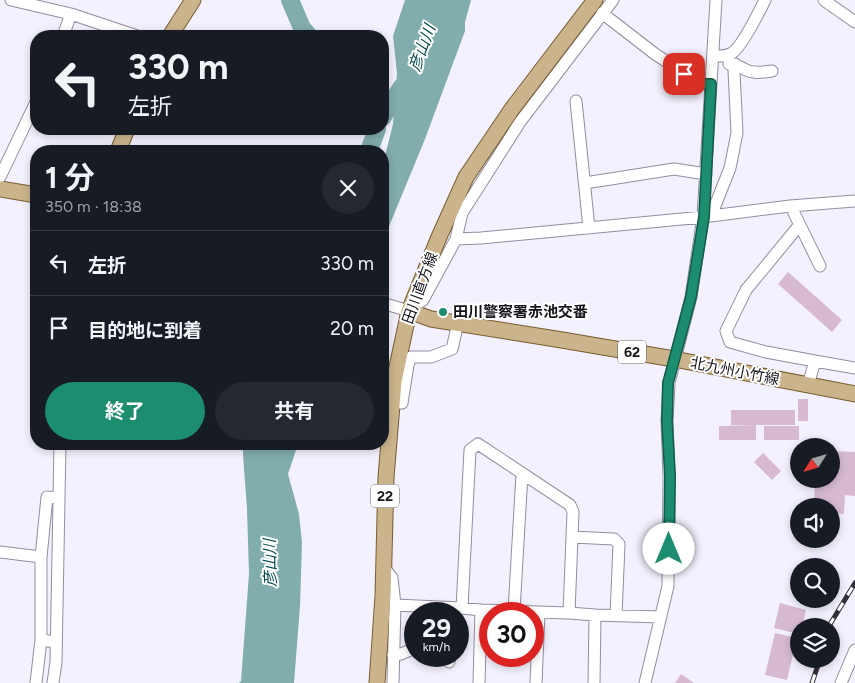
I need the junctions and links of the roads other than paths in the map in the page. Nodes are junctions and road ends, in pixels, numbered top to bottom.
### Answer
1 (10, 0) edge
2 (193, 0) edge
3 (613, 0) edge
4 (716, 0) edge
5 (765, 0) edge
6 (824, 0) edge
7 (599, 7) edge
8 (71, 14) junction
9 (855, 22) edge
10 (65, 30) edge
11 (119, 30) edge
12 (174, 30) edge
13 (713, 59) junction
14 (735, 64) junction
15 (772, 71) dead end
16 (711, 84) junction
17 (576, 101) dead end
18 (30, 114) edge
19 (706, 174) junction
20 (0, 177) edge
21 (585, 183) junction
22 (0, 189) edge
23 (30, 194) edge
24 (855, 201) edge
25 (793, 206) junction
26 (707, 217) junction
27 (800, 226) junction
28 (589, 228) junction
29 (456, 239) junction
30 (820, 266) dead end
31 (389, 306) edge
32 (403, 310) junction
33 (458, 323) junction
34 (674, 360) junction
35 (815, 361) junction
36 (855, 368) edge
37 (808, 385) junction
38 (855, 394) edge
39 (392, 403) junction
40 (389, 440) edge
41 (60, 450) edge
42 (388, 450) edge
43 (522, 474) junction
44 (59, 498) junction
45 (572, 537) junction
46 (0, 552) edge
47 (41, 557) junction
48 (383, 566) junction
49 (457, 602) edge
50 (515, 602) edge
51 (395, 605) junction
52 (404, 606) edge
53 (544, 612) edge
54 (568, 613) junction
55 (596, 615) junction
56 (616, 616) junction
57 (661, 617) junction
58 (41, 640) junction
59 (56, 642) junction
60 (855, 650) edge
61 (404, 653) edge
62 (394, 655) junction
63 (479, 667) edge
64 (537, 667) edge
65 (36, 683) edge
66 (53, 683) edge
67 (377, 683) edge
68 (392, 683) edge
69 (479, 683) edge
70 (536, 683) edge
71 (594, 683) edge
72 (645, 683) edge
73 (841, 683) edge

1 - 8 street
2 - 12 main road
3 - 7 street
4 - 13 street
5 - 13 street
6 - 9 street
7 - 16 street
7 - 29 street
7 - 32 main road, 田川直方線 / 22
8 - 10 street
8 - 11 street
13 - 14 street
13 - 16 street
14 - 15 street
14 - 26 street
16 - 19 street
17 - 21 street
18 - 20 street
19 - 21 street
19 - 26 street
21 - 28 street
22 - 23 main road
24 - 25 street
25 - 26 street
25 - 27 street
26 - 28 street
26 - 34 street
27 - 30 street
27 - 35 street
28 - 29 street
29 - 32 street
31 - 32 street
32 - 33 main road, 北九州小竹線 / 62
32 - 39 main road, 田川直方線 / 22
33 - 34 main road, 北九州小竹線 / 62
33 - 39 street
34 - 37 main road, 北九州小竹線 / 62
34 - 57 street
35 - 36 street
35 - 37 street
37 - 38 main road, 北九州小竹線 / 62
39 - 40 main road, 田川直方線 / 22
41 - 44 street
42 - 48 main road, 田川直方線 / 22
43 - 45 street
43 - 49 street
43 - 50 street
44 - 47 street
44 - 59 street
45 - 54 street
45 - 56 street
46 - 47 street
47 - 58 street
48 - 51 street
48 - 67 main road, 田川直方線 / 22
51 - 52 street
51 - 62 street
53 - 54 street
54 - 55 street
55 - 56 street
55 - 71 street
56 - 57 street
57 - 72 street
58 - 59 street
58 - 65 street
59 - 66 street
60 - 73 street
61 - 62 street
62 - 68 street
63 - 69 street
64 - 70 street

